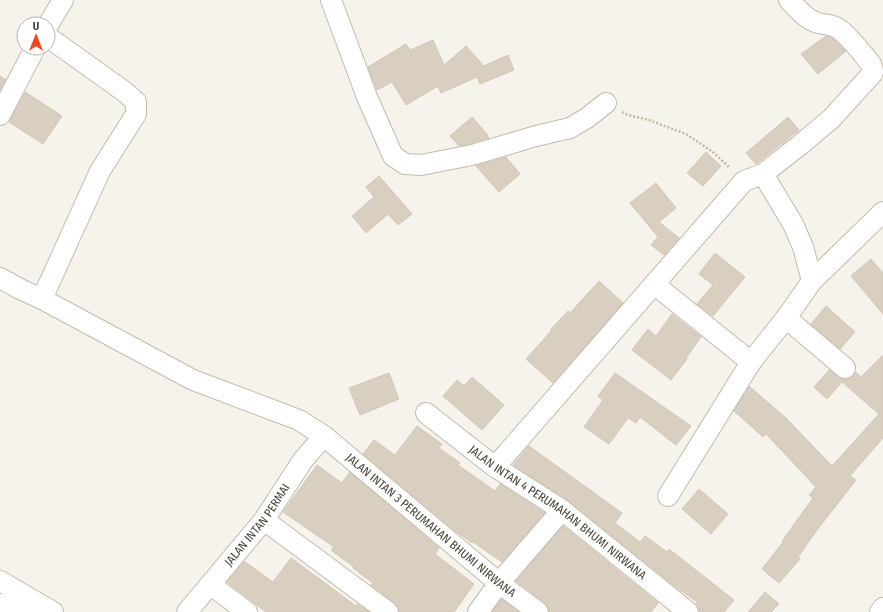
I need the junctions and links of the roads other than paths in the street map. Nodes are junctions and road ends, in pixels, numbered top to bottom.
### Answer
1 (63, 0) edge
2 (331, 0) edge
3 (789, 0) edge
4 (53, 16) edge
5 (56, 43) edge
6 (31, 56) edge
7 (878, 71) edge
8 (606, 103) road end
9 (0, 115) edge
10 (763, 174) junction
11 (883, 212) edge
12 (0, 278) edge
13 (812, 282) junction
14 (654, 284) junction
15 (42, 299) junction
16 (786, 318) junction
17 (751, 362) junction
18 (845, 368) dead end
19 (426, 414) dead end
20 (324, 436) junction
21 (495, 467) junction
22 (668, 496) dead end
23 (562, 510) junction
24 (264, 520) junction
25 (0, 581) edge
26 (499, 583) junction
27 (211, 585) junction
28 (0, 604) edge
29 (883, 608) edge
30 (26, 612) edge
31 (53, 612) edge
32 (187, 612) edge
33 (247, 612) edge
34 (388, 612) edge
35 (478, 612) edge
36 (538, 612) edge
37 (688, 612) edge
38 (880, 612) edge

1 - 4 street
2 - 8 street
3 - 7 street
5 - 15 street
6 - 9 street
7 - 10 street
10 - 13 street
10 - 14 street
11 - 13 street
12 - 15 street, JALAN INTAN 3 PERUMAHAN BHUMI NIRWANA
13 - 16 street
14 - 17 street
14 - 21 street
15 - 20 street, JALAN INTAN 3 PERUMAHAN BHUMI NIRWANA
16 - 17 street
16 - 18 street
17 - 22 street
19 - 21 street, JALAN INTAN 4 PERUMAHAN BHUMI NIRWANA
20 - 24 street, JALAN INTAN PERMAI
20 - 26 street, JALAN INTAN 3 PERUMAHAN BHUMI NIRWANA
21 - 23 street, JALAN INTAN 4 PERUMAHAN BHUMI NIRWANA
23 - 26 street
23 - 37 street, JALAN INTAN 4 PERUMAHAN BHUMI NIRWANA
24 - 27 street, JALAN INTAN PERMAI
24 - 34 street
25 - 31 street
26 - 35 street
26 - 36 street, JALAN INTAN 3 PERUMAHAN BHUMI NIRWANA
27 - 32 street, JALAN INTAN PERMAI
27 - 33 street
28 - 30 street
29 - 38 street

